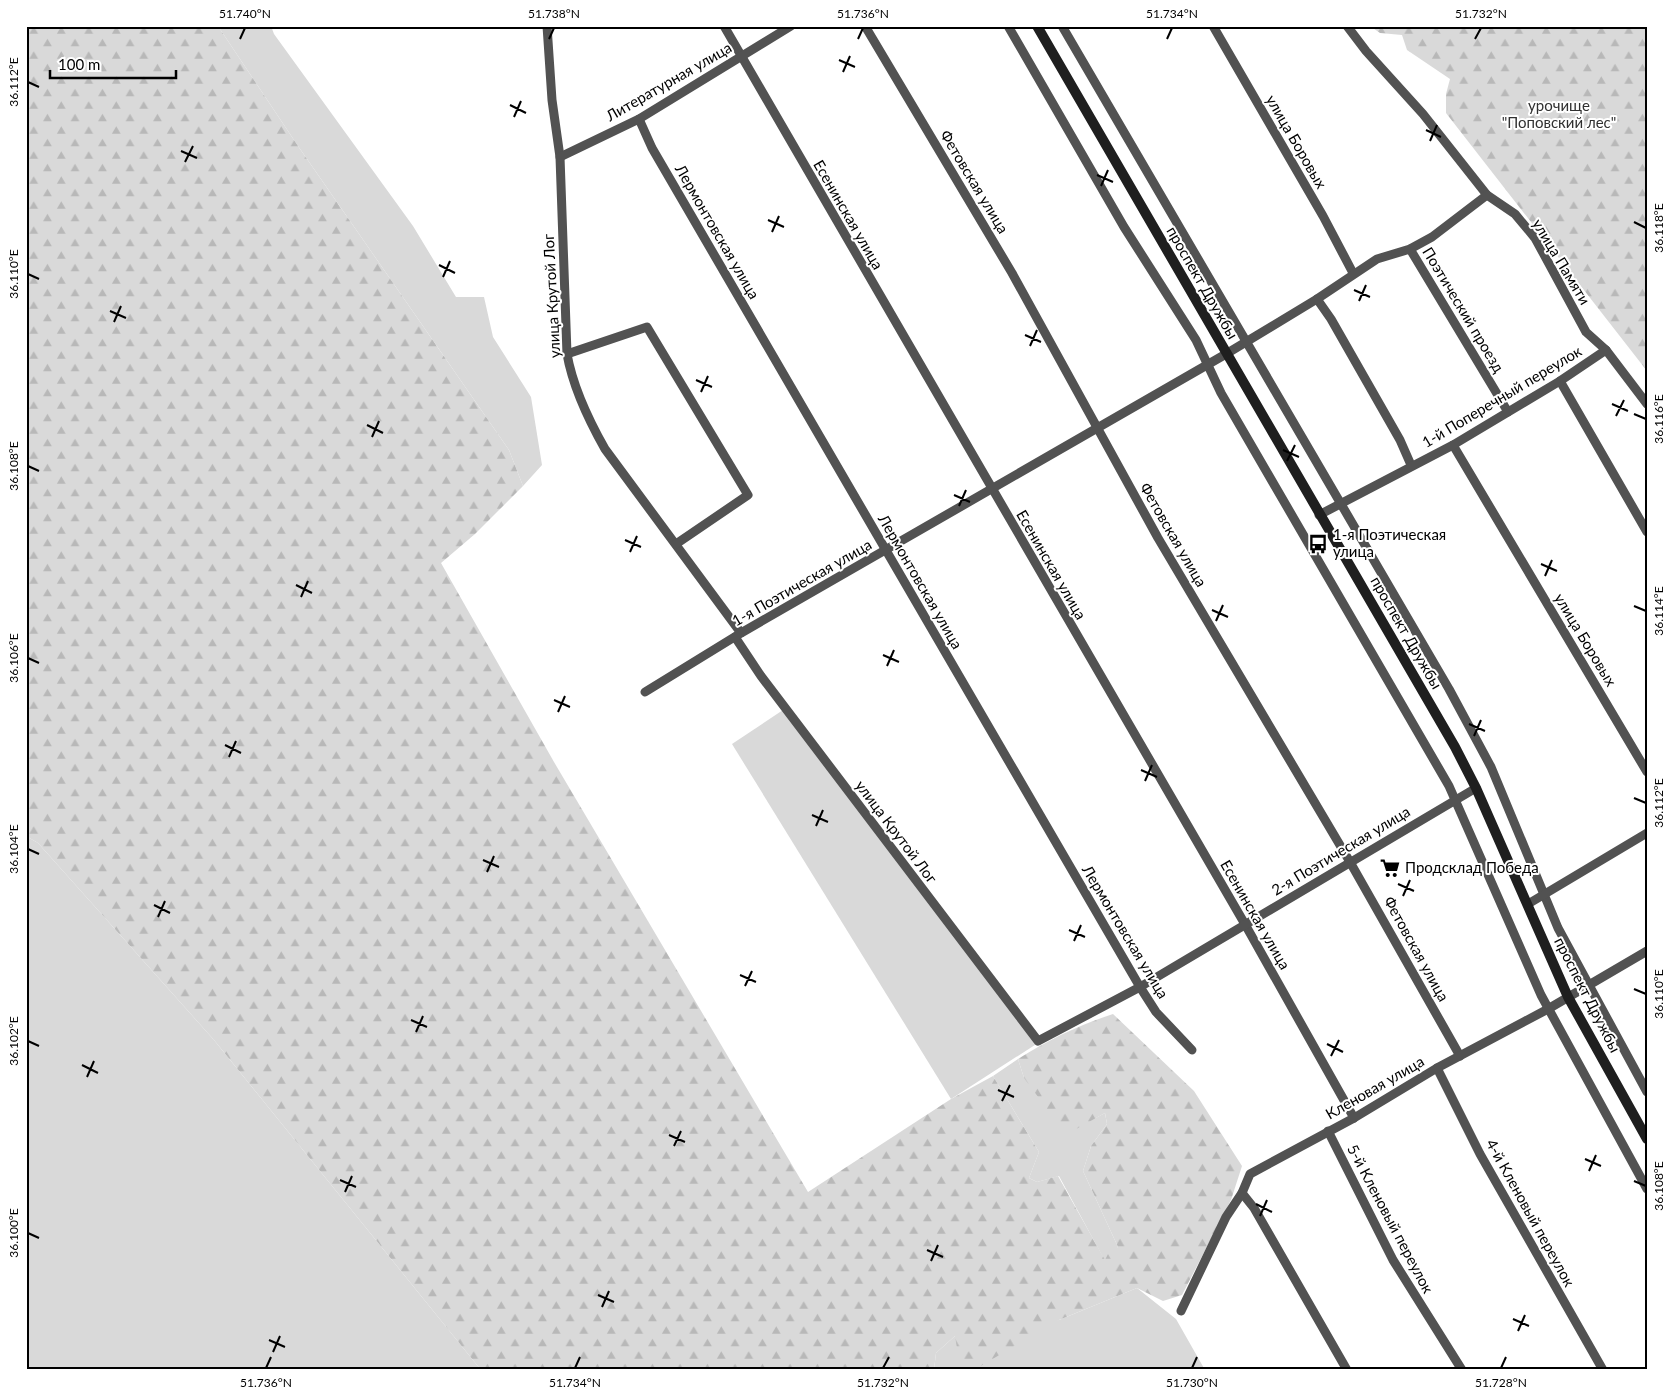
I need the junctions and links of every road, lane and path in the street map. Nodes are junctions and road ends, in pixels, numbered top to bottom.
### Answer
1 (547, 26) edge
2 (724, 26) edge
3 (791, 26) edge
4 (865, 26) edge
5 (1008, 26) edge
6 (1037, 26) edge
7 (1062, 26) edge
8 (1213, 26) edge
9 (1347, 26) edge
10 (740, 56) junction
11 (639, 119) junction
12 (560, 157) junction
13 (1487, 195) junction
14 (1410, 249) junction
15 (1353, 274) junction
16 (1317, 299) junction
17 (1247, 342) junction
18 (1606, 350) junction
19 (567, 354) junction
20 (1226, 354) junction
21 (1207, 364) junction
22 (1560, 381) junction
23 (1647, 404) edge
24 (1508, 412) junction
25 (1098, 428) junction
26 (1453, 445) junction
27 (1411, 465) junction
28 (992, 490) junction
29 (1340, 504) junction
30 (1320, 515) junction
31 (1647, 532) edge
32 (676, 544) junction
33 (886, 551) junction
34 (738, 635) junction
35 (645, 692) dead end
36 (1647, 772) edge
37 (1476, 788) junction
38 (1456, 799) junction
39 (1647, 833) edge
40 (1350, 862) junction
41 (1543, 895) junction
42 (1528, 904) junction
43 (1246, 926) junction
44 (1647, 951) edge
45 (1587, 986) junction
46 (1140, 987) junction
47 (1568, 998) junction
48 (1548, 1010) junction
49 (1038, 1041) joint
50 (1192, 1050) dead end
51 (1460, 1056) junction
52 (1437, 1068) junction
53 (1647, 1092) edge
54 (1354, 1118) junction
55 (1328, 1131) junction
56 (1647, 1139) edge
57 (1647, 1189) edge
58 (1242, 1193) junction
59 (1180, 1311) dead end
60 (1347, 1370) edge
61 (1462, 1370) edge
62 (1603, 1370) edge

1 - 12 street, улица Крутой Лог
2 - 10 street, Есенинская улица
3 - 10 street, Литературная улица
4 - 25 street, Фетовская улица
5 - 21 street
6 - 20 main road, проспект Дружбы
7 - 17 street
8 - 15 street, улица Боровых
9 - 13 street, улица Памяти
10 - 11 street, Литературная улица
10 - 28 street, Есенинская улица
11 - 12 street, Литературная улица
11 - 33 street, Лермонтовская улица
12 - 19 street, улица Крутой Лог
13 - 14 street, 1-я Поэтическая улица
13 - 18 street, улица Памяти
14 - 15 street, 1-я Поэтическая улица
14 - 24 street, Поэтический проезд
15 - 16 street, 1-я Поэтическая улица
16 - 17 street, 1-я Поэтическая улица
16 - 27 street, 1-й Поперечный переулок
17 - 20 street, 1-я Поэтическая улица
17 - 29 street
18 - 22 street, 1-й Поперечный переулок
18 - 23 street, улица Памяти
19 - 32 street, улица Крутой Лог
19 - 32 street
20 - 21 street, 1-я Поэтическая улица
20 - 30 main road, проспект Дружбы
21 - 25 street, 1-я Поэтическая улица
21 - 38 street
22 - 24 street, 1-й Поперечный переулок
22 - 31 street
24 - 26 street, 1-й Поперечный переулок
25 - 28 street, 1-я Поэтическая улица
25 - 40 street, Фетовская улица
26 - 27 street, 1-й Поперечный переулок
26 - 36 street, улица Боровых
27 - 29 street, 1-й Поперечный переулок
28 - 33 street, 1-я Поэтическая улица
28 - 43 street, Есенинская улица
29 - 30 street, 1-й Поперечный переулок
29 - 41 street
30 - 37 main road, проспект Дружбы
32 - 34 street, улица Крутой Лог
33 - 34 street, 1-я Поэтическая улица
33 - 46 street, Лермонтовская улица
34 - 35 street, 1-я Поэтическая улица
34 - 49 street, улица Крутой Лог
37 - 38 street, 2-я Поэтическая улица
37 - 42 main road, проспект Дружбы
38 - 40 street, 2-я Поэтическая улица
38 - 48 street
39 - 41 street
40 - 43 street, 2-я Поэтическая улица
40 - 51 street, Фетовская улица
41 - 42 street
41 - 45 street
42 - 47 main road, проспект Дружбы
43 - 46 street, 2-я Поэтическая улица
43 - 54 street, Есенинская улица
44 - 45 street, Кленовая улица
45 - 47 street, Кленовая улица
45 - 53 street
46 - 49 street, 2-я Поэтическая улица
46 - 50 street, Лермонтовская улица
47 - 48 street, Кленовая улица
47 - 56 main road, проспект Дружбы
48 - 51 street, Кленовая улица
48 - 57 street
51 - 52 street, Кленовая улица
52 - 54 street, Кленовая улица
52 - 62 street, 4-й Кленовый переулок
54 - 55 street, Кленовая улица
55 - 58 street, Кленовая улица
55 - 61 street, 5-й Кленовый переулок
58 - 59 street, Кленовая улица
58 - 60 street

